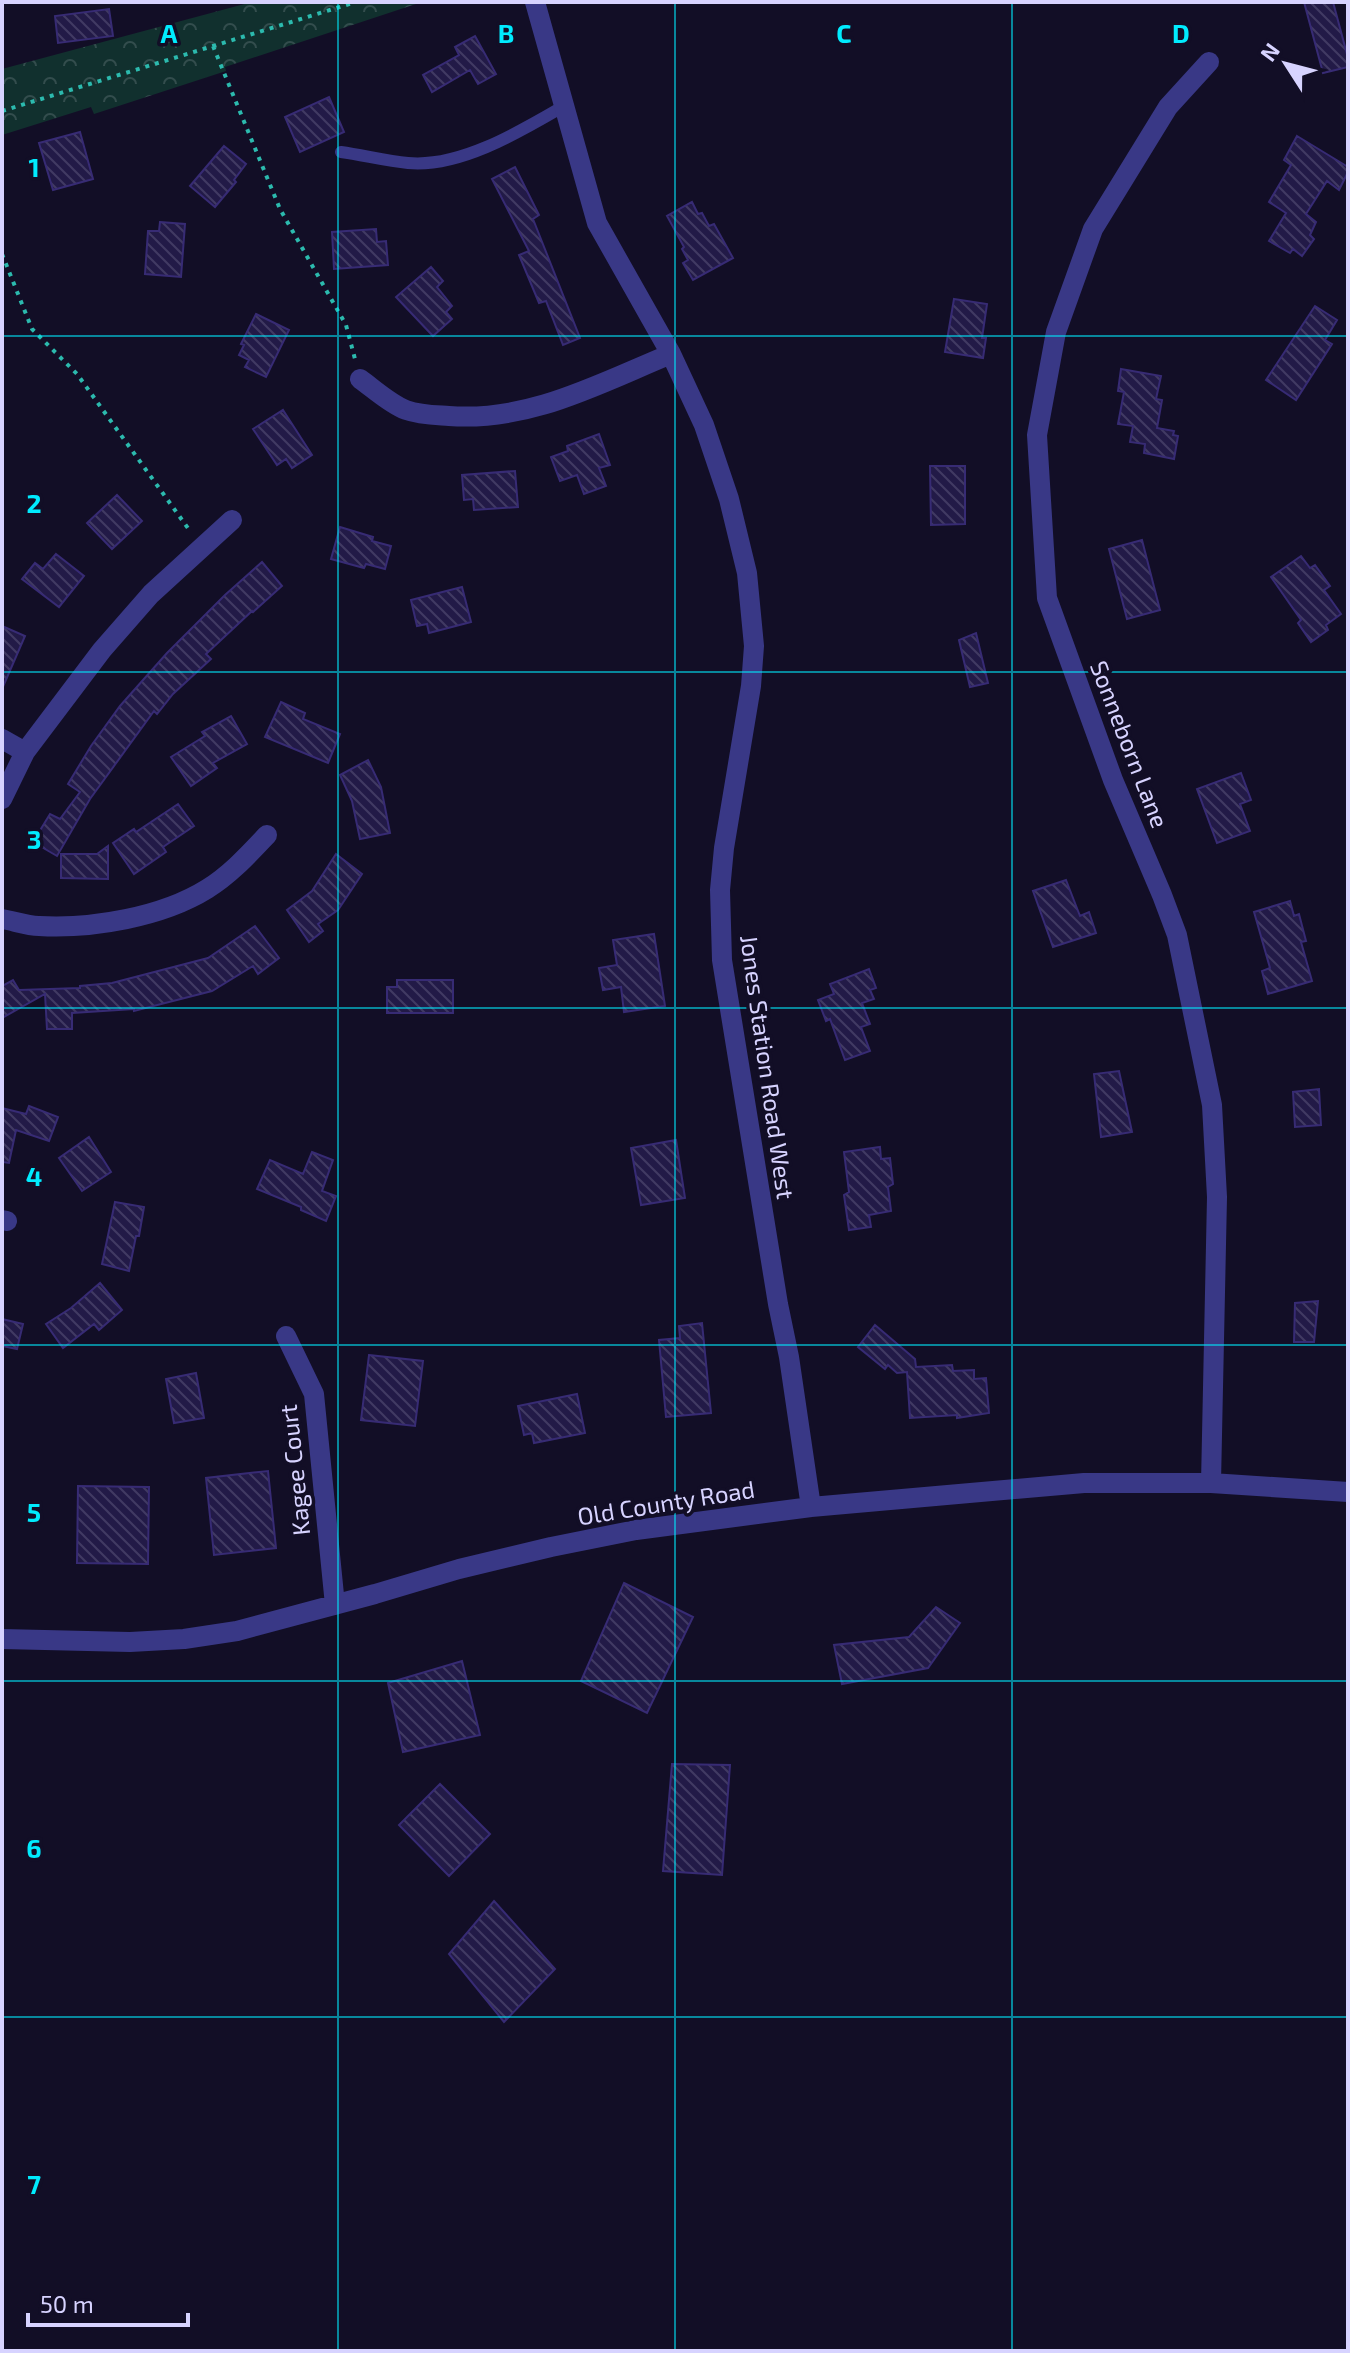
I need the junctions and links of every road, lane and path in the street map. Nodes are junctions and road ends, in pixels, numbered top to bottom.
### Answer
1 (356, 2) edge
2 (535, 2) edge
3 (213, 46) junction
4 (1209, 62) dead end
5 (564, 106) junction
6 (2, 111) edge
7 (341, 152) dead end
8 (2, 254) edge
9 (671, 354) junction
10 (360, 379) joint
11 (232, 520) dead end
12 (202, 547) junction
13 (2, 739) edge
14 (25, 752) junction
15 (2, 799) edge
16 (267, 835) dead end
17 (2, 919) edge
18 (286, 1336) dead end
19 (1211, 1483) junction
20 (1348, 1492) edge
21 (811, 1507) junction
22 (335, 1605) junction
23 (2, 1639) edge

1 - 3 path
2 - 5 street, Jones Station Road West
3 - 6 path
3 - 10 path
4 - 19 street, Sonneborn Lane
5 - 7 lane
5 - 9 street, Jones Station Road West
8 - 12 path
9 - 10 street
9 - 21 street, Jones Station Road West
11 - 12 street
12 - 14 street
13 - 14 street
14 - 15 street
16 - 17 street
18 - 22 street, Kagee Court
19 - 20 street, Old County Road
19 - 21 street, Old County Road
21 - 22 street, Old County Road
22 - 23 street, Old County Road

